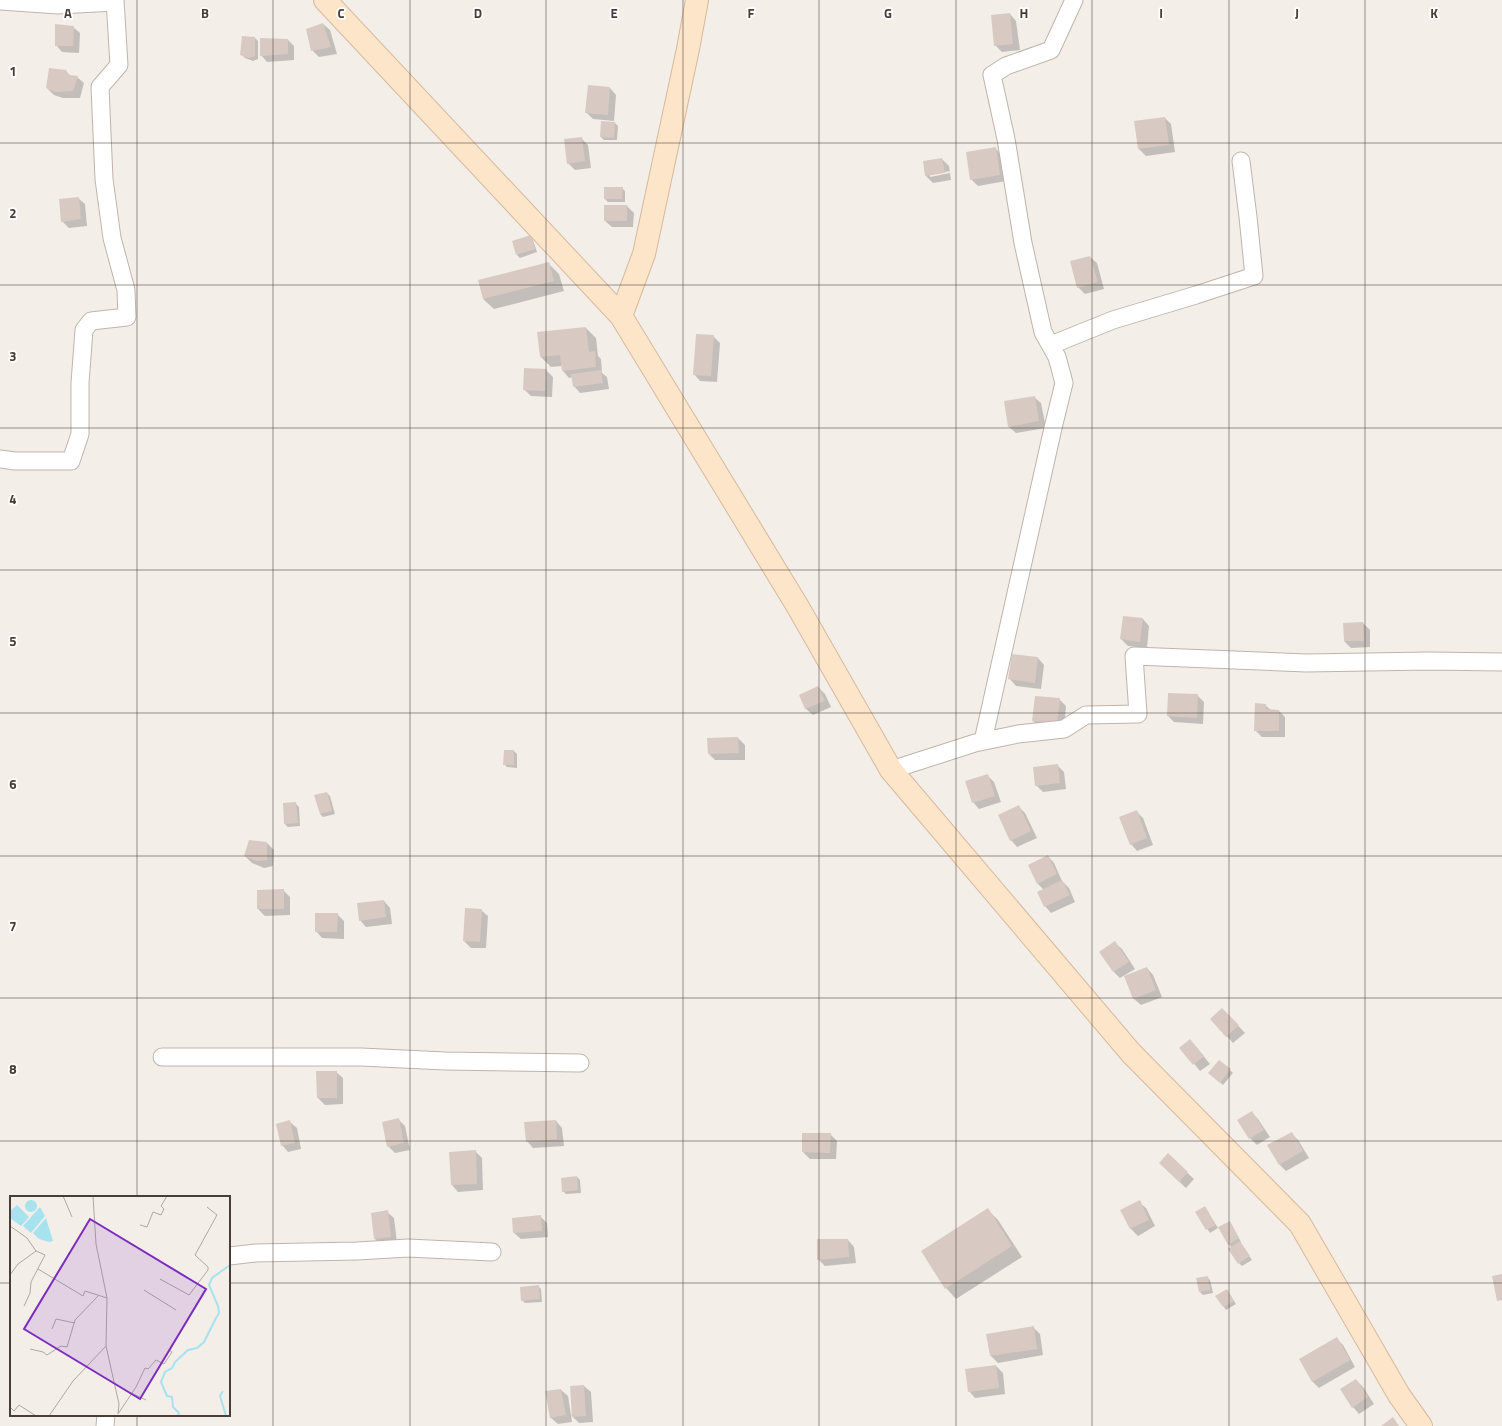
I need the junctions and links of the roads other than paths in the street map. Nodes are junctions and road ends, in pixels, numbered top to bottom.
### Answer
1 (325, 0) edge
2 (697, 0) edge
3 (1074, 0) edge
4 (0, 1) edge
5 (115, 1) edge
6 (1241, 161) dead end
7 (621, 316) junction
8 (1051, 345) junction
9 (0, 459) edge
10 (1502, 662) edge
11 (983, 741) junction
12 (891, 770) junction
13 (162, 1057) dead end
14 (580, 1063) dead end
15 (492, 1252) dead end
16 (230, 1256) edge
17 (106, 1416) edge
18 (105, 1426) edge
19 (1421, 1426) edge

1 - 7 street
2 - 7 street
3 - 8 street
4 - 5 street
5 - 9 street
6 - 8 street
7 - 12 street
8 - 11 street
10 - 11 street
11 - 12 street
12 - 19 street
13 - 14 street
15 - 16 street
17 - 18 street

